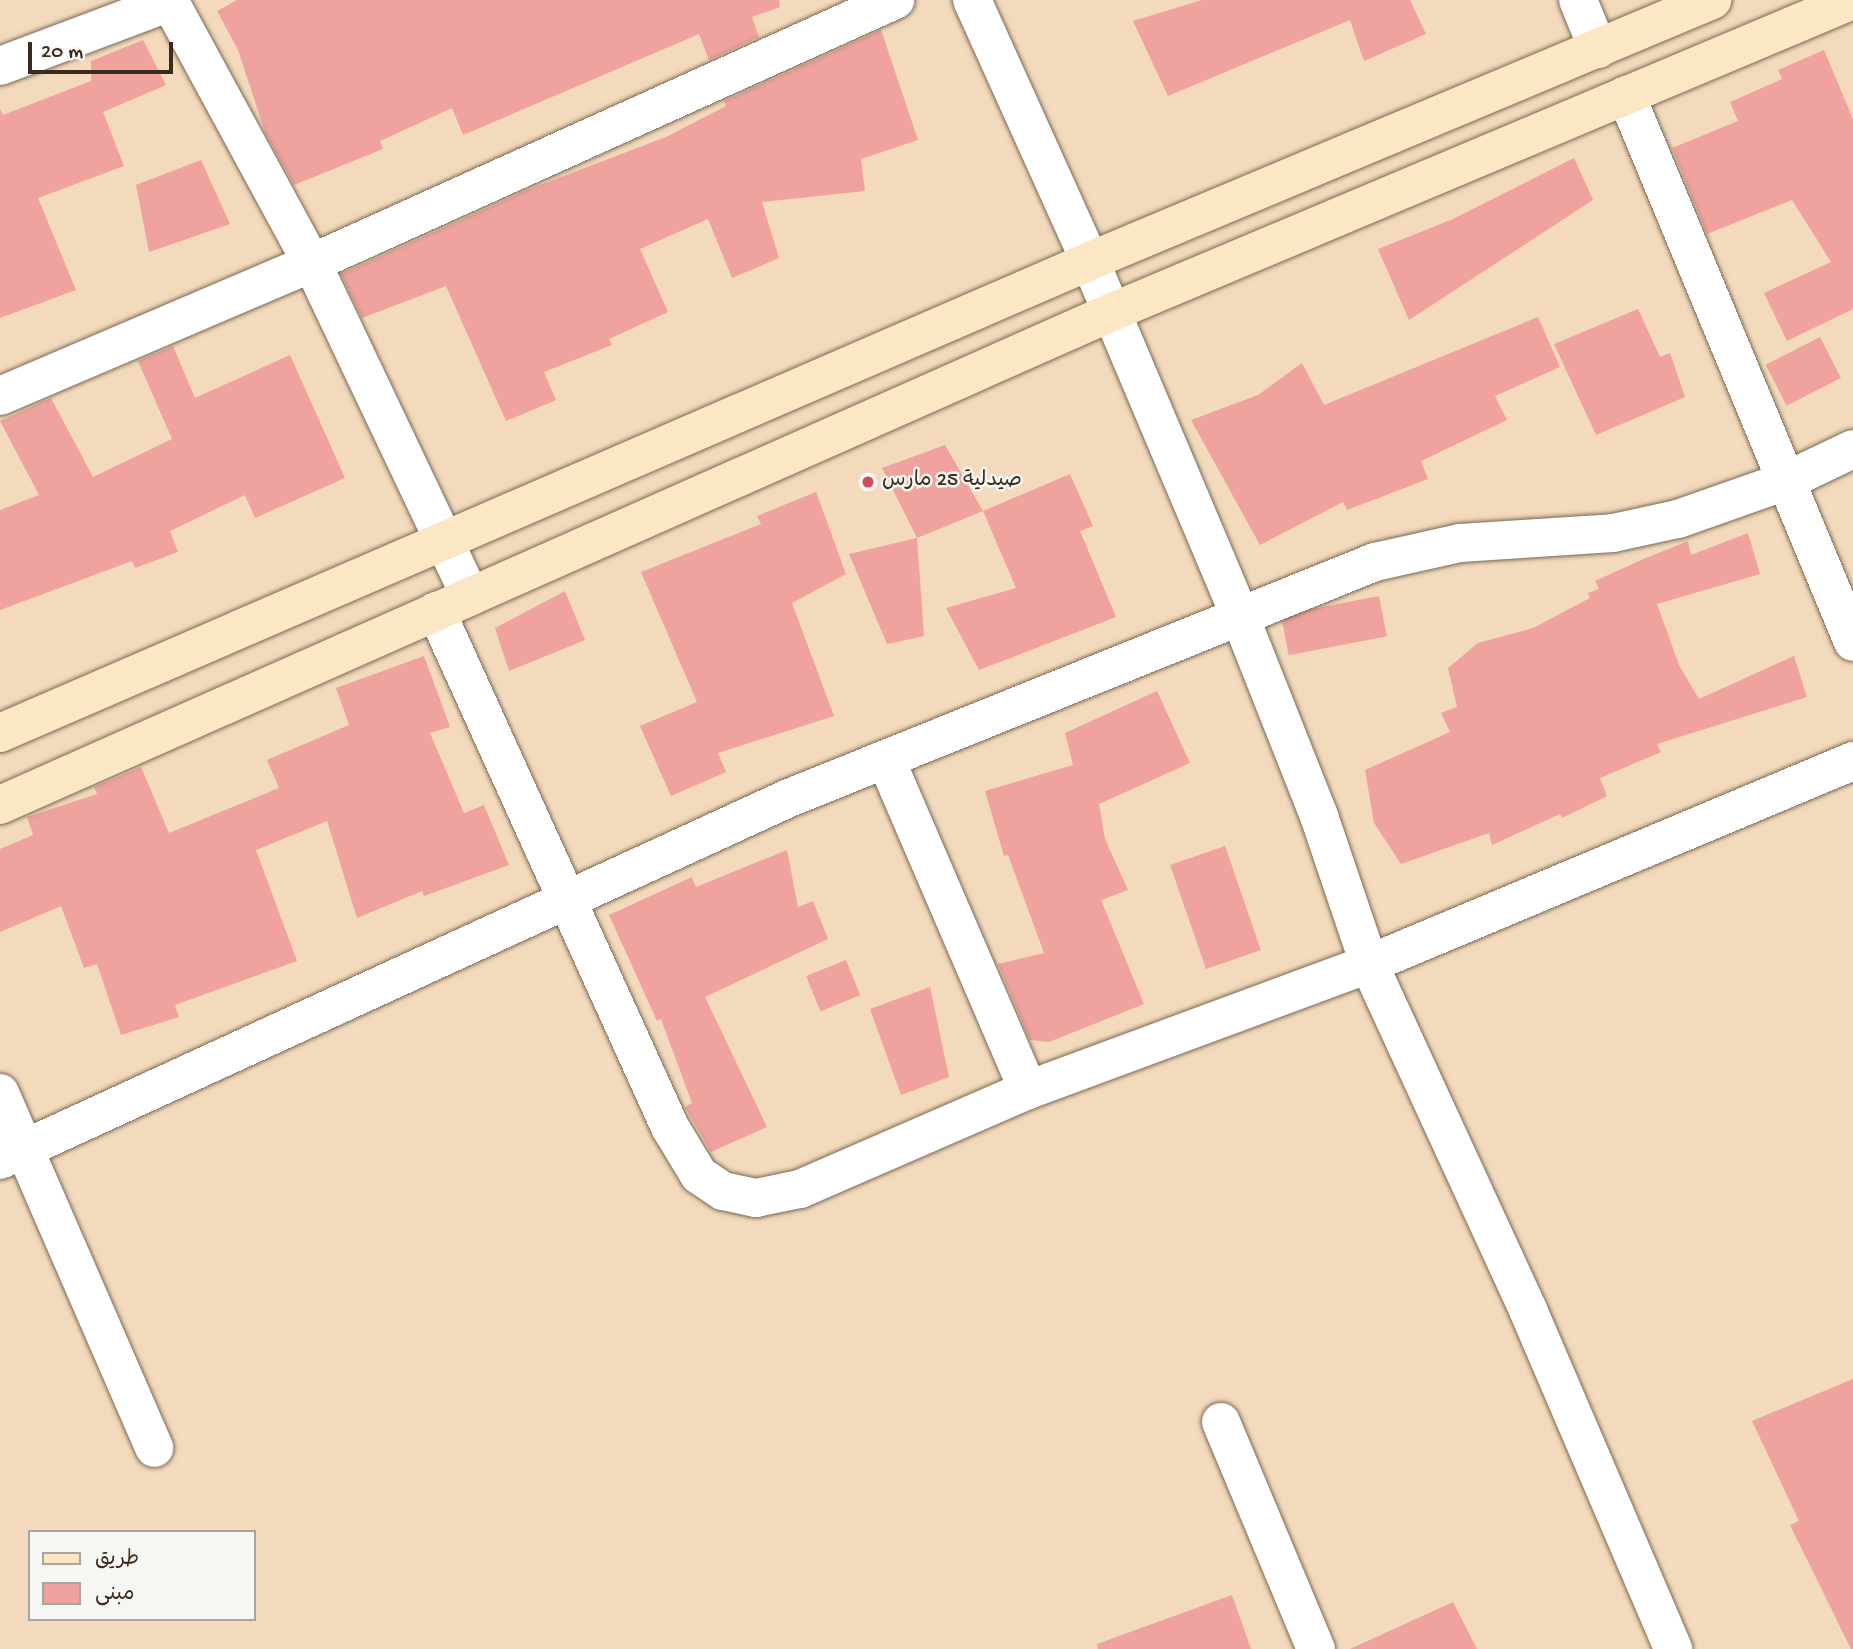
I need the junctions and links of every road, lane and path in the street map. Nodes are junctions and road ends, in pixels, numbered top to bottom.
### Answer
1 (895, 0) edge
2 (972, 0) edge
3 (1578, 0) edge
4 (1712, 0) edge
5 (1853, 0) edge
6 (173, 1) edge
7 (1598, 49) junction
8 (0, 66) edge
9 (1626, 95) junction
10 (1090, 261) junction
11 (312, 263) junction
12 (1112, 312) junction
13 (0, 396) edge
14 (1853, 449) edge
15 (1786, 481) junction
16 (443, 541) junction
17 (453, 603) junction
18 (1241, 619) junction
19 (1853, 642) edge
20 (0, 733) edge
21 (886, 760) junction
22 (1853, 761) edge
23 (0, 805) edge
24 (569, 900) junction
25 (1369, 964) junction
26 (1028, 1090) junction
27 (0, 1093) edge
28 (12, 1155) edge
29 (1221, 1422) dead end
30 (154, 1448) dead end
31 (1315, 1649) edge
32 (1673, 1649) edge

1 - 11 street
2 - 10 street
3 - 7 street
4 - 7 main road
5 - 9 main road
6 - 8 street
6 - 11 street
7 - 10 main road
9 - 12 main road
9 - 15 street
10 - 12 street
10 - 16 main road
11 - 13 street
11 - 16 street
12 - 17 main road
12 - 18 street
14 - 15 street
15 - 18 street
15 - 19 street
16 - 17 street
16 - 20 main road
17 - 23 main road
17 - 24 street
18 - 21 street
18 - 25 street
21 - 24 street
21 - 26 street
22 - 25 street
24 - 26 street
24 - 28 street
25 - 26 street
25 - 32 street
27 - 28 street
28 - 30 street
29 - 31 street

